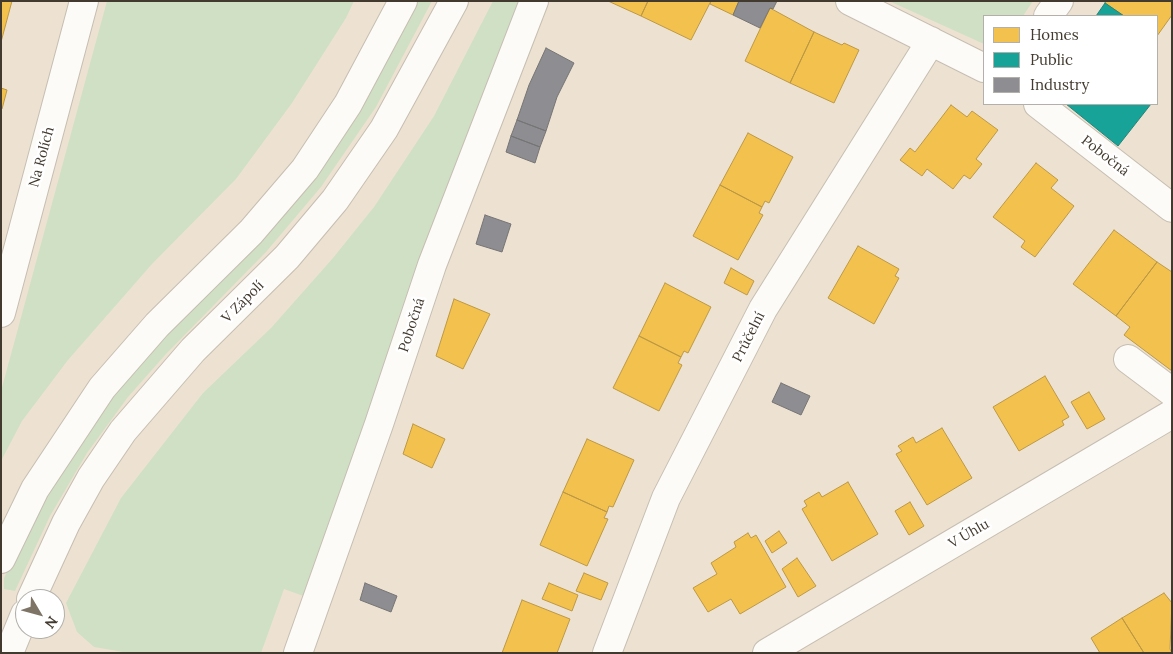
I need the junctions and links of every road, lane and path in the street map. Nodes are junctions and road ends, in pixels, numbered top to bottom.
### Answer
1 (84, 1) edge
2 (403, 1) edge
3 (454, 1) edge
4 (534, 1) edge
5 (850, 1) edge
6 (1059, 1) edge
7 (1049, 15) edge
8 (931, 41) junction
9 (983, 67) edge
10 (1039, 105) edge
11 (1172, 208) edge
12 (3, 298) edge
13 (1128, 358) dead end
14 (1172, 392) edge
15 (1172, 414) edge
16 (1, 559) edge
17 (36, 589) edge
18 (15, 638) edge
19 (9, 653) edge
20 (298, 653) edge
21 (607, 653) edge
22 (767, 653) edge

1 - 12 street, Na Rolích
2 - 16 street
3 - 17 street, V Zápolí
4 - 20 street, Pobočná
5 - 8 street
6 - 7 street
8 - 9 street
8 - 21 street, Průčelní
10 - 11 street, Pobočná
13 - 14 street
15 - 22 street, V Úhlu
18 - 19 street

